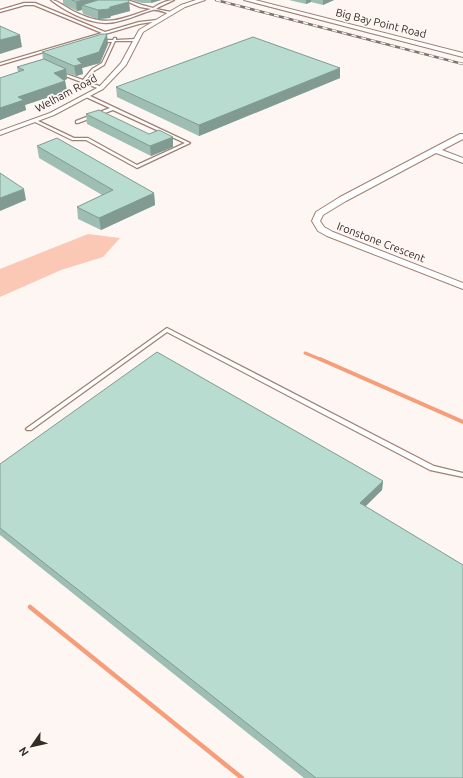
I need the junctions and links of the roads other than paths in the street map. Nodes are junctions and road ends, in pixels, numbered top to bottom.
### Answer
1 (52, 0) edge
2 (125, 0) edge
3 (173, 0) edge
4 (202, 0) edge
5 (247, 0) edge
6 (154, 9) junction
7 (0, 11) edge
8 (85, 11) edge
9 (170, 12) junction
10 (77, 14) junction
11 (157, 21) junction
12 (105, 33) junction
13 (116, 40) junction
14 (135, 40) junction
15 (95, 43) edge
16 (463, 55) edge
17 (0, 64) edge
18 (57, 72) edge
19 (84, 81) junction
20 (101, 88) junction
21 (87, 96) junction
22 (114, 108) junction
23 (35, 121) junction
24 (77, 122) dead end
25 (0, 133) edge
26 (463, 136) edge
27 (437, 151) junction
28 (463, 162) edge
29 (463, 286) edge
30 (29, 429) dead end
31 (463, 475) edge

1 - 10 lane
2 - 6 lane
3 - 6 lane
4 - 9 street, Welham Road
5 - 16 street, Big Bay Point Road
6 - 9 lane
6 - 10 lane
7 - 12 lane
8 - 10 lane
9 - 11 street, Welham Road
11 - 12 lane
11 - 14 street, Welham Road
12 - 17 lane
13 - 14 lane
13 - 15 lane
13 - 19 lane
14 - 20 street, Welham Road
18 - 19 lane
19 - 20 lane
20 - 21 street, Welham Road
21 - 22 lane
21 - 23 street, Welham Road
22 - 23 lane
22 - 24 lane
23 - 25 street, Welham Road
26 - 27 street
27 - 28 street
27 - 29 street, Ironstone Crescent
30 - 31 lane

